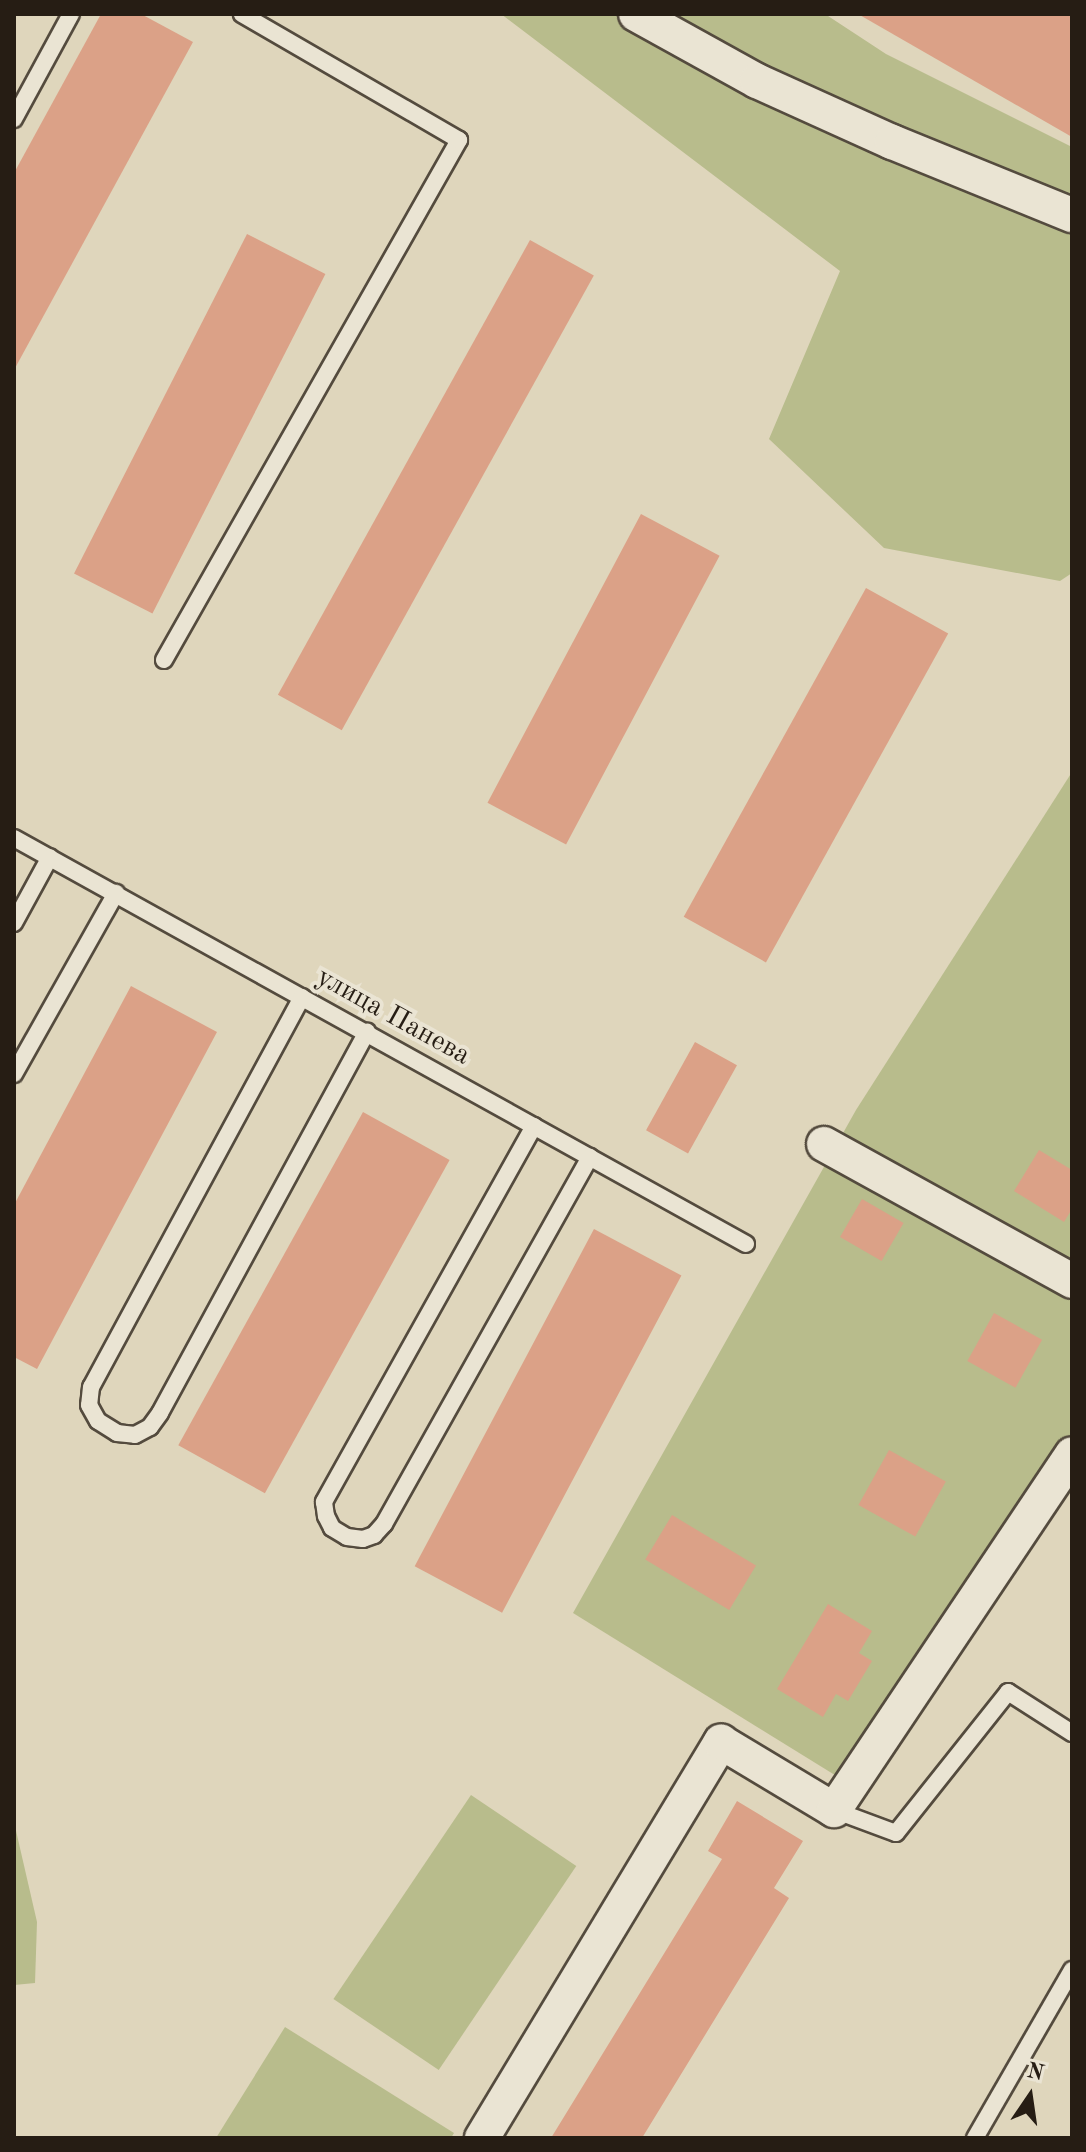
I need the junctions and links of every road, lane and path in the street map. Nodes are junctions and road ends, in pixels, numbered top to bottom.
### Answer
1 (71, 14) edge
2 (242, 14) edge
3 (636, 14) edge
4 (14, 119) edge
5 (1072, 215) edge
6 (164, 660) dead end
7 (14, 838) edge
8 (50, 857) junction
9 (116, 893) junction
10 (14, 923) edge
11 (302, 997) junction
12 (367, 1032) junction
13 (14, 1074) edge
14 (534, 1126) junction
15 (824, 1144) dead end
16 (590, 1157) junction
17 (746, 1244) dead end
18 (1072, 1281) edge
19 (1072, 1454) edge
20 (1072, 1733) edge
21 (834, 1810) junction
22 (1072, 1970) edge
23 (482, 2138) edge
24 (975, 2138) edge

1 - 4 lane
2 - 6 lane
3 - 5 street
7 - 8 lane, улица Панева
8 - 9 lane, улица Панева
8 - 10 lane
9 - 11 lane, улица Панева
9 - 13 lane
11 - 12 lane, улица Панева
11 - 12 lane
12 - 14 lane, улица Панева
14 - 16 lane, улица Панева
14 - 16 lane
15 - 18 street
16 - 17 lane, улица Панева
19 - 21 street
20 - 21 lane
21 - 23 street
22 - 24 lane

